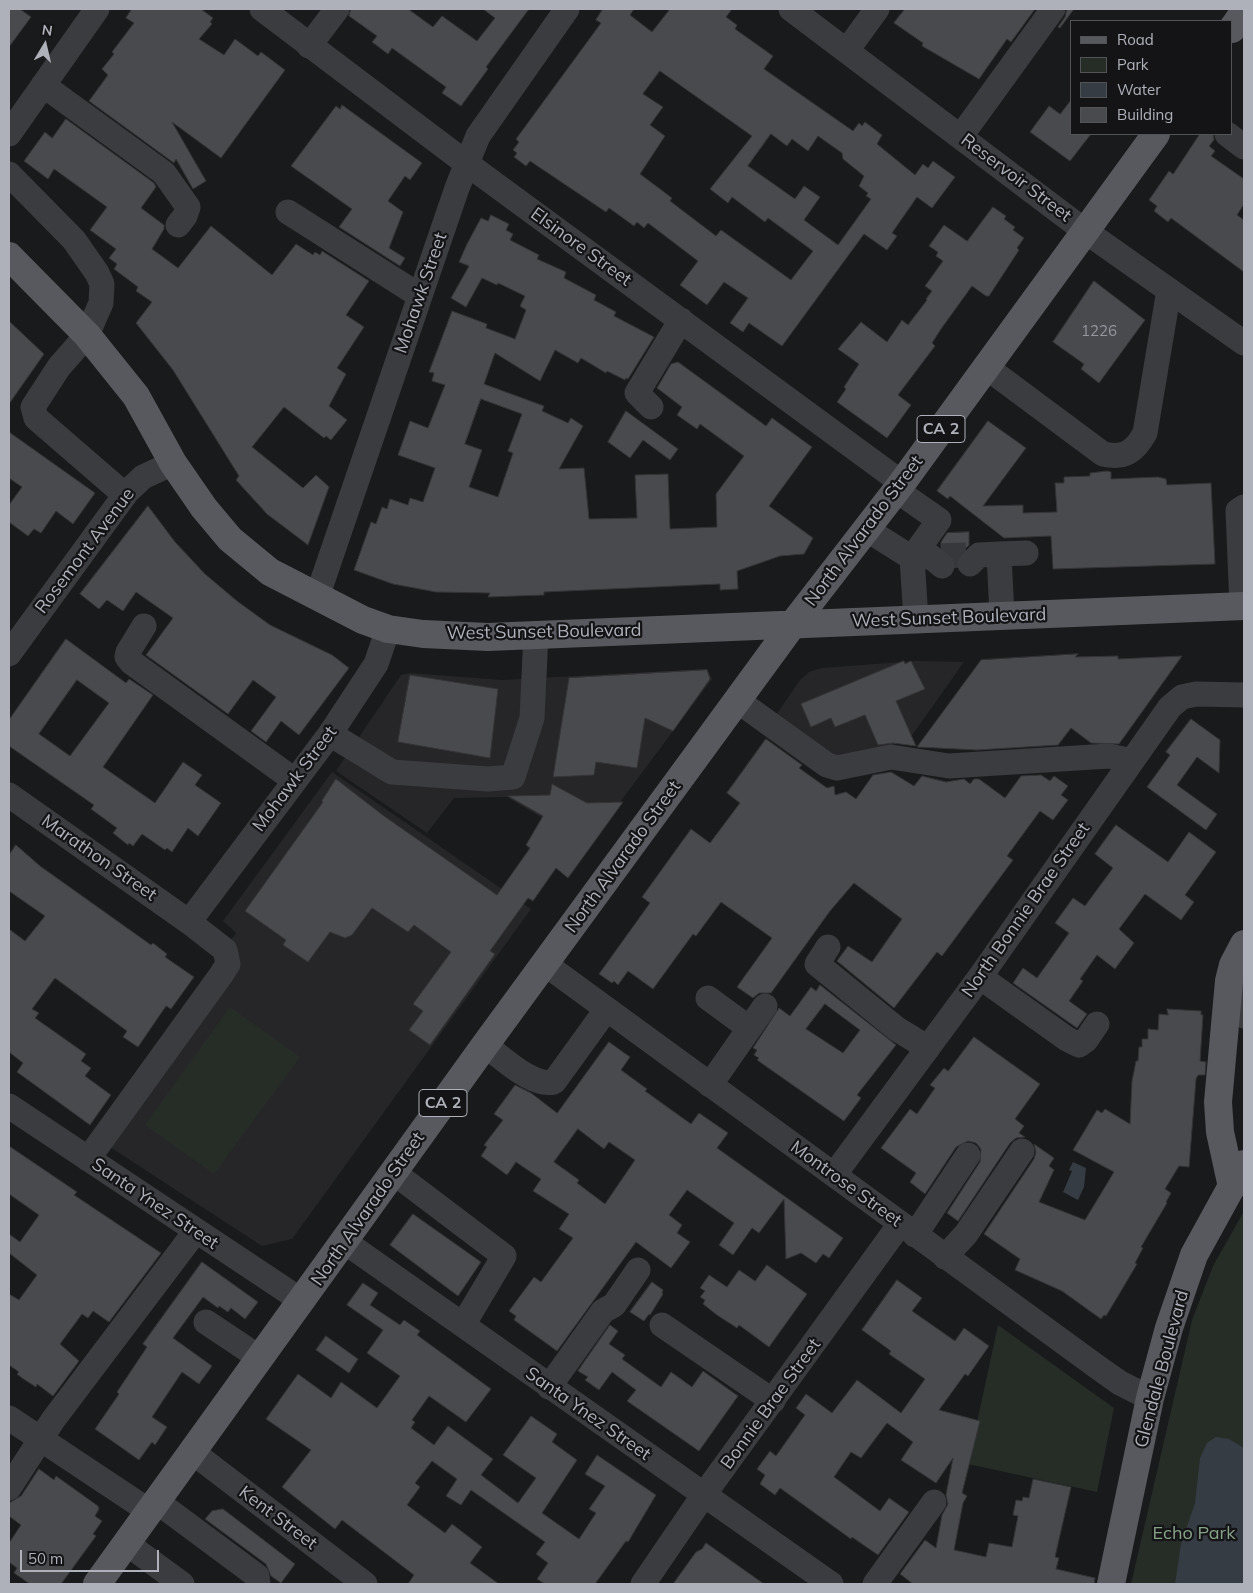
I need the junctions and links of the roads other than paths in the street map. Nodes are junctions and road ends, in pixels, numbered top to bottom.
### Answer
1 (97, 9) edge
2 (262, 9) edge
3 (337, 9) edge
4 (567, 9) edge
5 (792, 9) edge
6 (877, 9) edge
7 (1053, 9) edge
8 (1244, 12) edge
9 (1233, 28) edge
10 (309, 46) junction
11 (848, 50) junction
12 (43, 85) junction
13 (9, 134) edge
14 (1155, 135) edge
15 (1228, 135) edge
16 (961, 136) junction
17 (1244, 147) edge
18 (466, 163) junction
19 (9, 174) edge
20 (288, 212) dead end
21 (178, 225) dead end
22 (1085, 231) junction
23 (9, 256) edge
24 (1169, 290) junction
25 (420, 296) junction
26 (681, 320) junction
27 (87, 335) junction
28 (1244, 344) edge
29 (986, 367) junction
30 (651, 408) dead end
31 (173, 463) junction
32 (899, 486) junction
33 (125, 495) junction
34 (1244, 507) edge
35 (866, 529) junction
36 (1026, 553) dead end
37 (933, 556) junction
38 (316, 597) junction
39 (1243, 606) edge
40 (1002, 616) junction
41 (916, 619) junction
42 (793, 624) junction
43 (144, 626) dead end
44 (388, 628) junction
45 (536, 634) junction
46 (9, 654) edge
47 (1244, 695) edge
48 (738, 700) junction
49 (330, 734) junction
50 (1132, 761) junction
51 (294, 780) junction
52 (9, 796) edge
53 (189, 922) junction
54 (1244, 944) edge
55 (828, 947) dead end
56 (545, 964) junction
57 (980, 977) junction
58 (1244, 977) edge
59 (708, 998) dead end
60 (765, 1006) dead end
61 (606, 1010) junction
62 (1244, 1016) edge
63 (1096, 1024) dead end
64 (749, 1028) junction
65 (485, 1045) junction
66 (928, 1048) junction
67 (710, 1085) junction
68 (9, 1106) edge
69 (1022, 1151) dead end
70 (968, 1156) dead end
71 (88, 1159) junction
72 (393, 1172) junction
73 (834, 1175) junction
74 (1238, 1176) edge
75 (908, 1230) junction
76 (195, 1232) junction
77 (345, 1242) junction
78 (945, 1257) junction
79 (638, 1270) dead end
80 (302, 1301) junction
81 (206, 1322) dead end
82 (463, 1325) junction
83 (662, 1325) dead end
84 (260, 1358) junction
85 (549, 1386) junction
86 (1150, 1398) junction
87 (773, 1401) junction
88 (9, 1418) edge
89 (41, 1439) junction
90 (191, 1451) junction
91 (9, 1488) edge
92 (703, 1496) junction
93 (934, 1502) dead end
94 (152, 1506) junction
95 (126, 1543) junction
96 (103, 1582) edge
97 (182, 1584) edge
98 (258, 1584) edge
99 (365, 1584) edge
100 (643, 1584) edge
101 (831, 1584) edge
102 (875, 1584) edge
103 (1111, 1584) edge

1 - 12 street
2 - 10 street, Elsinore Street
3 - 10 street
4 - 18 street, Mohawk Street
5 - 11 street, Reservoir Street
6 - 11 street
7 - 16 street
8 - 9 main road
10 - 18 street, Elsinore Street
11 - 16 street, Reservoir Street
12 - 13 street
12 - 21 street
14 - 22 main road, North Alvarado Street / CA 2
15 - 17 street
16 - 22 street, Reservoir Street
18 - 25 street, Mohawk Street
18 - 26 street, Elsinore Street
19 - 27 street
20 - 25 street
22 - 24 street, Reservoir Street
22 - 29 main road, North Alvarado Street / CA 2
23 - 27 main road, West Sunset Boulevard
24 - 28 street, Reservoir Street
24 - 29 street
25 - 38 street, Mohawk Street
26 - 30 street
26 - 32 street, Elsinore Street
27 - 31 main road, West Sunset Boulevard
27 - 33 street
29 - 32 main road, North Alvarado Street / CA 2
31 - 33 street, Rosemont Avenue
31 - 38 main road, West Sunset Boulevard
32 - 35 main road, North Alvarado Street / CA 2
32 - 37 street, Elsinore Street
33 - 46 street, Rosemont Avenue
34 - 39 street
35 - 37 street
35 - 42 main road, North Alvarado Street / CA 2
36 - 40 street
37 - 41 street
38 - 44 main road, West Sunset Boulevard
39 - 40 main road, West Sunset Boulevard
40 - 41 main road, West Sunset Boulevard
41 - 42 main road, West Sunset Boulevard
42 - 45 main road, West Sunset Boulevard
42 - 48 main road, North Alvarado Street / CA 2
43 - 51 street
44 - 45 main road, West Sunset Boulevard
44 - 49 street, Mohawk Street
45 - 49 street
47 - 50 street, North Bonnie Brae Street
48 - 50 street
48 - 56 main road, North Alvarado Street / CA 2
49 - 51 street, Mohawk Street
50 - 57 street, North Bonnie Brae Street
51 - 53 street, Mohawk Street
52 - 53 street, Marathon Street
53 - 71 street, Marathon Street
54 - 74 main road
55 - 66 street
56 - 61 street, Montrose Street
56 - 65 main road, North Alvarado Street / CA 2
57 - 63 street
57 - 66 street, North Bonnie Brae Street
58 - 62 street
59 - 64 street
60 - 64 street
61 - 65 street
61 - 67 street, Montrose Street
64 - 67 street
65 - 72 main road, North Alvarado Street / CA 2
66 - 73 street, North Bonnie Brae Street
67 - 73 street, Montrose Street
68 - 71 street, Santa Ynez Street
69 - 78 street
70 - 75 street, Bonnie Brae Street
71 - 76 street, Santa Ynez Street
72 - 77 main road, North Alvarado Street / CA 2
72 - 82 street
73 - 75 street, Montrose Street
74 - 86 main road, Glendale Boulevard
75 - 78 street, Montrose Street
75 - 87 street, Bonnie Brae Street
76 - 80 street, Santa Ynez Street
76 - 89 street
77 - 80 main road, North Alvarado Street / CA 2
77 - 82 street, Santa Ynez Street
78 - 86 street, Montrose Street
79 - 85 street
80 - 84 main road, North Alvarado Street / CA 2
81 - 84 street
82 - 85 street, Santa Ynez Street
83 - 87 street
84 - 90 main road, North Alvarado Street / CA 2
85 - 92 street, Santa Ynez Street
86 - 103 main road, Glendale Boulevard
87 - 92 street, Bonnie Brae Street
88 - 89 street
89 - 91 street
89 - 94 street
90 - 94 main road, North Alvarado Street / CA 2
90 - 99 street, Kent Street
92 - 100 street, Bonnie Brae Street
92 - 101 street, Santa Ynez Street
93 - 102 street
94 - 95 main road, North Alvarado Street / CA 2
94 - 98 street
95 - 96 main road, North Alvarado Street / CA 2
95 - 97 street

